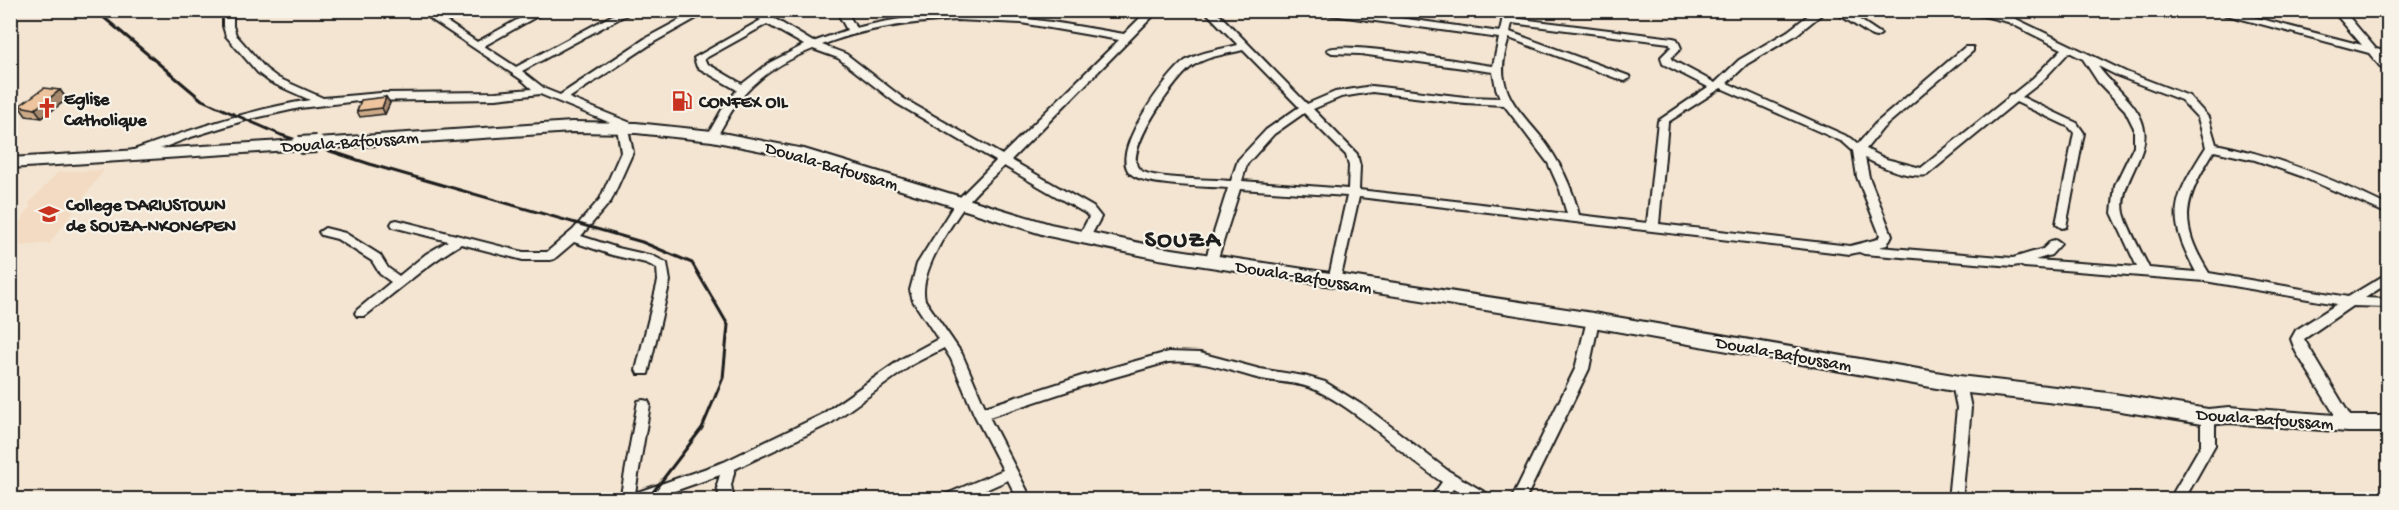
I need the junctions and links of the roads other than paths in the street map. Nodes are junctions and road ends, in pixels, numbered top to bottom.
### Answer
1 (228, 10) edge
2 (422, 10) edge
3 (543, 10) edge
4 (630, 10) edge
5 (706, 10) edge
6 (752, 10) edge
7 (841, 10) edge
8 (1154, 10) edge
9 (1209, 10) edge
10 (1317, 10) edge
11 (1822, 10) edge
12 (1836, 10) edge
13 (1964, 10) edge
14 (2213, 10) edge
15 (2337, 10) edge
16 (1048, 13) dead end
17 (976, 14) edge
18 (1508, 15) edge
19 (767, 20) junction
20 (1045, 24) junction
21 (854, 33) junction
22 (1876, 34) dead end
23 (1505, 35) junction
24 (1127, 38) junction
25 (810, 45) junction
26 (477, 46) junction
27 (1246, 46) junction
28 (2069, 47) junction
29 (1969, 49) dead end
30 (1332, 50) dead end
31 (2371, 51) junction
32 (2086, 56) junction
33 (2388, 56) edge
34 (2388, 69) edge
35 (1497, 70) junction
36 (515, 71) junction
37 (1625, 78) dead end
38 (1716, 85) junction
39 (743, 89) junction
40 (541, 91) junction
41 (2013, 97) junction
42 (561, 99) junction
43 (321, 102) junction
44 (1507, 102) junction
45 (1307, 107) junction
46 (629, 128) junction
47 (712, 135) junction
48 (2211, 147) junction
49 (1858, 151) junction
50 (126, 157) junction
51 (1002, 162) junction
52 (10, 163) edge
53 (1236, 184) junction
54 (1353, 193) junction
55 (961, 203) junction
56 (2388, 210) edge
57 (1574, 218) junction
58 (397, 224) dead end
59 (2062, 224) dead end
60 (1653, 226) junction
61 (325, 232) dead end
62 (573, 237) junction
63 (1084, 238) junction
64 (459, 240) junction
65 (2055, 244) dead end
66 (1857, 250) junction
67 (1210, 261) junction
68 (2013, 262) junction
69 (2145, 272) junction
70 (2205, 277) junction
71 (2388, 277) edge
72 (1334, 281) junction
73 (400, 283) junction
74 (2352, 302) junction
75 (2388, 303) edge
76 (361, 313) dead end
77 (1593, 320) junction
78 (947, 340) junction
79 (643, 370) dead end
80 (1959, 384) junction
81 (643, 405) dead end
82 (981, 414) junction
83 (2208, 417) junction
84 (2348, 424) junction
85 (2388, 424) edge
86 (729, 466) junction
87 (1011, 473) junction
88 (1451, 481) junction
89 (629, 500) edge
90 (727, 500) edge
91 (947, 500) edge
92 (1025, 500) edge
93 (1436, 500) edge
94 (1486, 500) edge
95 (1518, 500) edge
96 (1955, 500) edge
97 (2176, 500) edge

1 - 43 street
2 - 26 street
3 - 26 street
4 - 36 street
5 - 42 street
6 - 19 street
7 - 21 street
8 - 24 street
9 - 27 street
10 - 23 street
11 - 38 street
12 - 22 street
13 - 28 street
14 - 31 street
15 - 31 street
16 - 20 street
17 - 20 street
17 - 21 street
18 - 23 street
18 - 38 street
19 - 25 street
19 - 39 street
20 - 24 street
21 - 25 street
23 - 35 street
23 - 37 street
24 - 51 street
25 - 39 street
25 - 51 street
26 - 36 street
27 - 45 street
27 - 53 street
28 - 32 street
28 - 41 street
29 - 49 street
30 - 35 street
31 - 33 street
31 - 34 street
32 - 48 street
32 - 69 street
35 - 44 street
36 - 40 street
38 - 49 street
38 - 60 street
39 - 47 street
40 - 42 street
40 - 43 street
41 - 49 street
41 - 59 street
42 - 46 street
43 - 50 street
44 - 45 street
44 - 57 street
45 - 53 street
45 - 54 street
46 - 47 highway, Douala-Bafoussam
46 - 50 highway, Douala-Bafoussam, bridge
46 - 62 street
47 - 55 highway, Douala-Bafoussam
48 - 56 street
48 - 70 street
49 - 66 street
50 - 52 highway, Douala-Bafoussam
51 - 55 street
51 - 63 street
53 - 54 street
53 - 67 street
54 - 57 street
54 - 72 street
55 - 63 highway, Douala-Bafoussam
55 - 78 street
57 - 60 street
58 - 64 street
60 - 66 street
61 - 73 street
62 - 64 street
62 - 79 street
63 - 67 highway, Douala-Bafoussam
64 - 73 street
65 - 68 street
66 - 68 street
67 - 72 highway, Douala-Bafoussam
68 - 69 street
69 - 70 street
70 - 74 street
71 - 74 street
72 - 77 highway, Douala-Bafoussam
73 - 76 street
74 - 75 street
74 - 84 street
77 - 80 highway, Douala-Bafoussam
77 - 95 street
78 - 82 street
78 - 86 street
80 - 83 highway, Douala-Bafoussam
80 - 96 street
81 - 89 street
82 - 87 street
82 - 88 street
83 - 84 highway, Douala-Bafoussam
83 - 97 street
84 - 85 highway, Douala-Bafoussam
86 - 89 street
86 - 90 street
87 - 91 street
87 - 92 street
88 - 93 street
88 - 94 street

